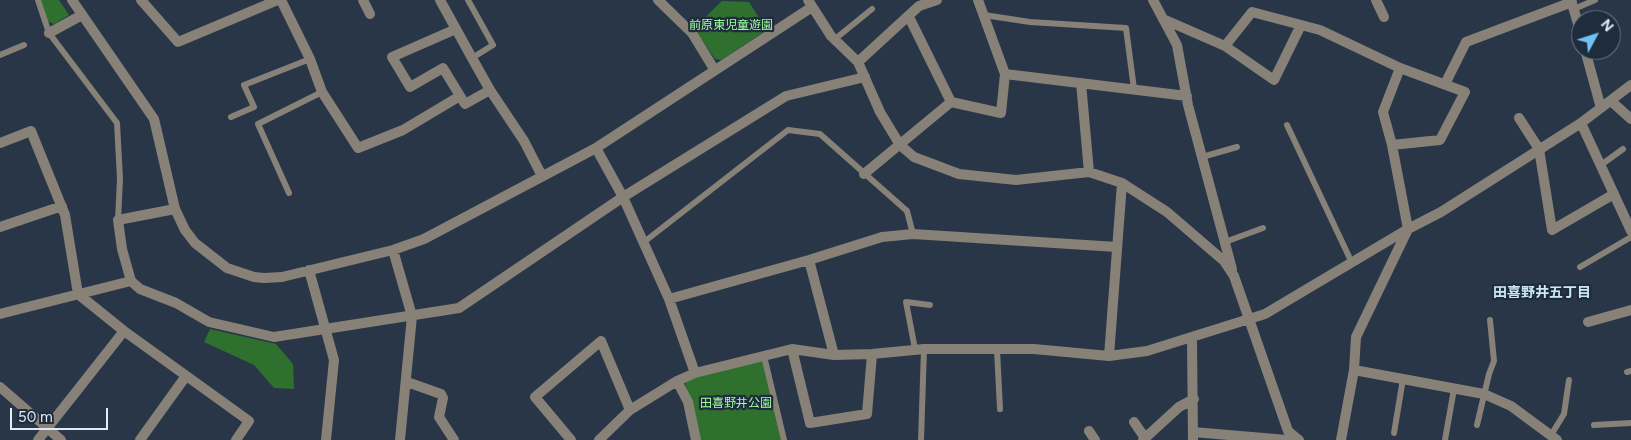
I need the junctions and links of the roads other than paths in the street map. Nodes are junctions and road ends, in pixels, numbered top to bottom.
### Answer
1 (38, 0) edge
2 (72, 0) edge
3 (142, 0) edge
4 (279, 0) edge
5 (363, 0) edge
6 (440, 0) edge
7 (468, 0) edge
8 (658, 0) edge
9 (938, 0) edge
10 (978, 0) edge
11 (1153, 0) edge
12 (1376, 0) edge
13 (1595, 0) edge
14 (917, 3) edge
15 (810, 4) edge
16 (1572, 4) edge
17 (872, 8) dead end
18 (370, 14) dead end
19 (82, 15) junction
20 (984, 15) junction
21 (1384, 16) dead end
22 (909, 17) junction
23 (1164, 19) junction
24 (1301, 25) junction
25 (456, 29) junction
26 (49, 33) junction
27 (835, 39) junction
28 (24, 45) dead end
29 (1225, 46) junction
30 (0, 55) edge
31 (472, 58) junction
32 (310, 59) junction
33 (1588, 60) edge
34 (858, 62) junction
35 (1400, 68) junction
36 (714, 70) junction
37 (1005, 74) junction
38 (865, 77) junction
39 (1081, 83) junction
40 (1445, 84) junction
41 (1631, 85) edge
42 (1134, 89) junction
43 (490, 90) junction
44 (322, 92) junction
45 (460, 96) junction
46 (1186, 96) junction
47 (1611, 101) junction
48 (951, 102) junction
49 (1601, 108) junction
50 (231, 117) dead end
51 (1519, 118) dead end
52 (1631, 119) edge
53 (1581, 123) junction
54 (1287, 125) dead end
55 (0, 143) edge
56 (900, 145) junction
57 (1392, 145) junction
58 (1237, 146) dead end
59 (596, 148) junction
60 (1539, 149) junction
61 (1623, 149) dead end
62 (1202, 157) junction
63 (1601, 166) junction
64 (1089, 172) junction
65 (864, 174) junction
66 (542, 176) junction
67 (1122, 183) junction
68 (289, 193) dead end
69 (1614, 194) junction
70 (623, 197) junction
71 (62, 206) junction
72 (176, 209) junction
73 (118, 220) junction
74 (0, 226) edge
75 (1263, 228) dead end
76 (1408, 228) junction
77 (1631, 231) edge
78 (913, 234) junction
79 (1631, 237) edge
80 (644, 242) junction
81 (1225, 242) junction
82 (1117, 247) junction
83 (393, 250) junction
84 (809, 260) junction
85 (1352, 263) junction
86 (1580, 267) dead end
87 (309, 270) junction
88 (1234, 276) junction
89 (131, 281) junction
90 (78, 294) junction
91 (669, 299) junction
92 (930, 305) dead end
93 (1631, 310) edge
94 (0, 314) edge
95 (412, 316) junction
96 (1249, 319) junction
97 (1490, 320) dead end
98 (1588, 322) dead end
99 (326, 330) junction
100 (124, 331) junction
101 (1192, 338) junction
102 (792, 349) junction
103 (919, 349) junction
104 (997, 350) junction
105 (872, 354) junction
106 (834, 355) junction
107 (764, 356) junction
108 (1109, 356) junction
109 (1354, 370) junction
110 (695, 373) junction
111 (186, 376) junction
112 (1403, 379) junction
113 (1569, 380) dead end
114 (677, 381) junction
115 (407, 382) junction
116 (0, 387) edge
117 (1454, 389) junction
118 (1484, 394) junction
119 (1194, 399) junction
120 (1000, 409) dead end
121 (630, 410) junction
122 (1134, 422) dead end
123 (1631, 423) edge
124 (1477, 425) dead end
125 (1594, 425) dead end
126 (46, 429) junction
127 (1089, 431) dead end
128 (1394, 433) dead end
129 (1193, 436) edge
130 (1554, 438) edge
131 (1144, 439) edge
132 (1259, 439) edge
133 (38, 440) edge
134 (61, 440) edge
135 (140, 440) edge
136 (236, 440) edge
137 (326, 440) edge
138 (400, 440) edge
139 (454, 440) edge
140 (571, 440) edge
141 (600, 440) edge
142 (696, 440) edge
143 (784, 440) edge
144 (921, 440) edge
145 (1095, 440) edge
146 (1287, 440) edge
147 (1299, 440) edge
148 (1341, 440) edge
149 (1444, 440) edge

1 - 26 lane
2 - 19 street
3 - 4 street
4 - 32 street
5 - 18 street
6 - 25 street
7 - 31 lane
8 - 36 street
9 - 14 street
10 - 20 street
11 - 23 street
12 - 21 street
13 - 16 lane
14 - 22 street
15 - 27 street
15 - 36 street
16 - 40 street
17 - 27 lane
19 - 26 street
19 - 72 street
20 - 37 street
20 - 42 lane
22 - 34 street
22 - 48 street
23 - 29 street
23 - 46 street
24 - 29 street
24 - 29 street
24 - 35 street
25 - 31 street
25 - 45 street
26 - 73 lane
27 - 34 street
28 - 30 lane
31 - 43 street
32 - 44 street
32 - 50 lane
33 - 49 street
34 - 38 street
35 - 40 street
35 - 57 street
36 - 59 street
37 - 39 street
37 - 48 street
38 - 56 street
38 - 70 street
39 - 42 street
39 - 64 street
40 - 57 street
41 - 47 street
42 - 46 street
43 - 45 street
43 - 66 street
44 - 45 street
44 - 68 lane
46 - 62 street
47 - 49 street
47 - 52 street
48 - 56 street
49 - 53 street
51 - 60 street
53 - 60 street
53 - 63 street
54 - 85 lane
55 - 71 street
56 - 64 street
56 - 65 street
57 - 76 street
58 - 62 lane
59 - 66 street
59 - 70 street
60 - 69 street
60 - 76 street
61 - 63 lane
62 - 81 street
63 - 69 street
64 - 67 street
65 - 78 lane
65 - 80 lane
66 - 83 street
67 - 82 street
67 - 88 street
69 - 77 street
70 - 80 street
70 - 95 street
71 - 74 street
71 - 90 street
72 - 73 street
72 - 87 street
73 - 89 street
75 - 81 lane
76 - 85 street
76 - 109 street
78 - 82 street
78 - 84 street
79 - 86 lane
80 - 91 street
81 - 88 street
82 - 108 street
83 - 87 street
83 - 95 street
84 - 91 street
84 - 106 street
85 - 96 street
87 - 99 street
88 - 96 street
89 - 90 street
89 - 99 street
90 - 94 street
90 - 100 street
91 - 110 street
92 - 103 lane
93 - 98 street
95 - 99 street
95 - 115 street
96 - 101 street
96 - 147 street
97 - 118 lane
99 - 137 street
100 - 111 street
100 - 126 street
101 - 108 street
101 - 119 street
102 - 105 street
102 - 106 street
102 - 107 street
103 - 104 street
103 - 105 street
103 - 144 lane
104 - 108 street
104 - 120 lane
105 - 106 street
107 - 110 street
107 - 143 lane
109 - 112 street
109 - 148 street
110 - 114 street
111 - 135 street
111 - 136 street
112 - 117 street
112 - 128 lane
113 - 130 lane
114 - 121 street
114 - 142 street
115 - 138 street
115 - 139 street
116 - 126 street
117 - 118 street
117 - 149 lane
118 - 124 lane
118 - 130 street
119 - 129 street
119 - 131 street
121 - 140 street
121 - 141 street
122 - 131 street
123 - 125 lane
126 - 133 street
126 - 134 street
127 - 145 street
129 - 132 street
132 - 146 street

